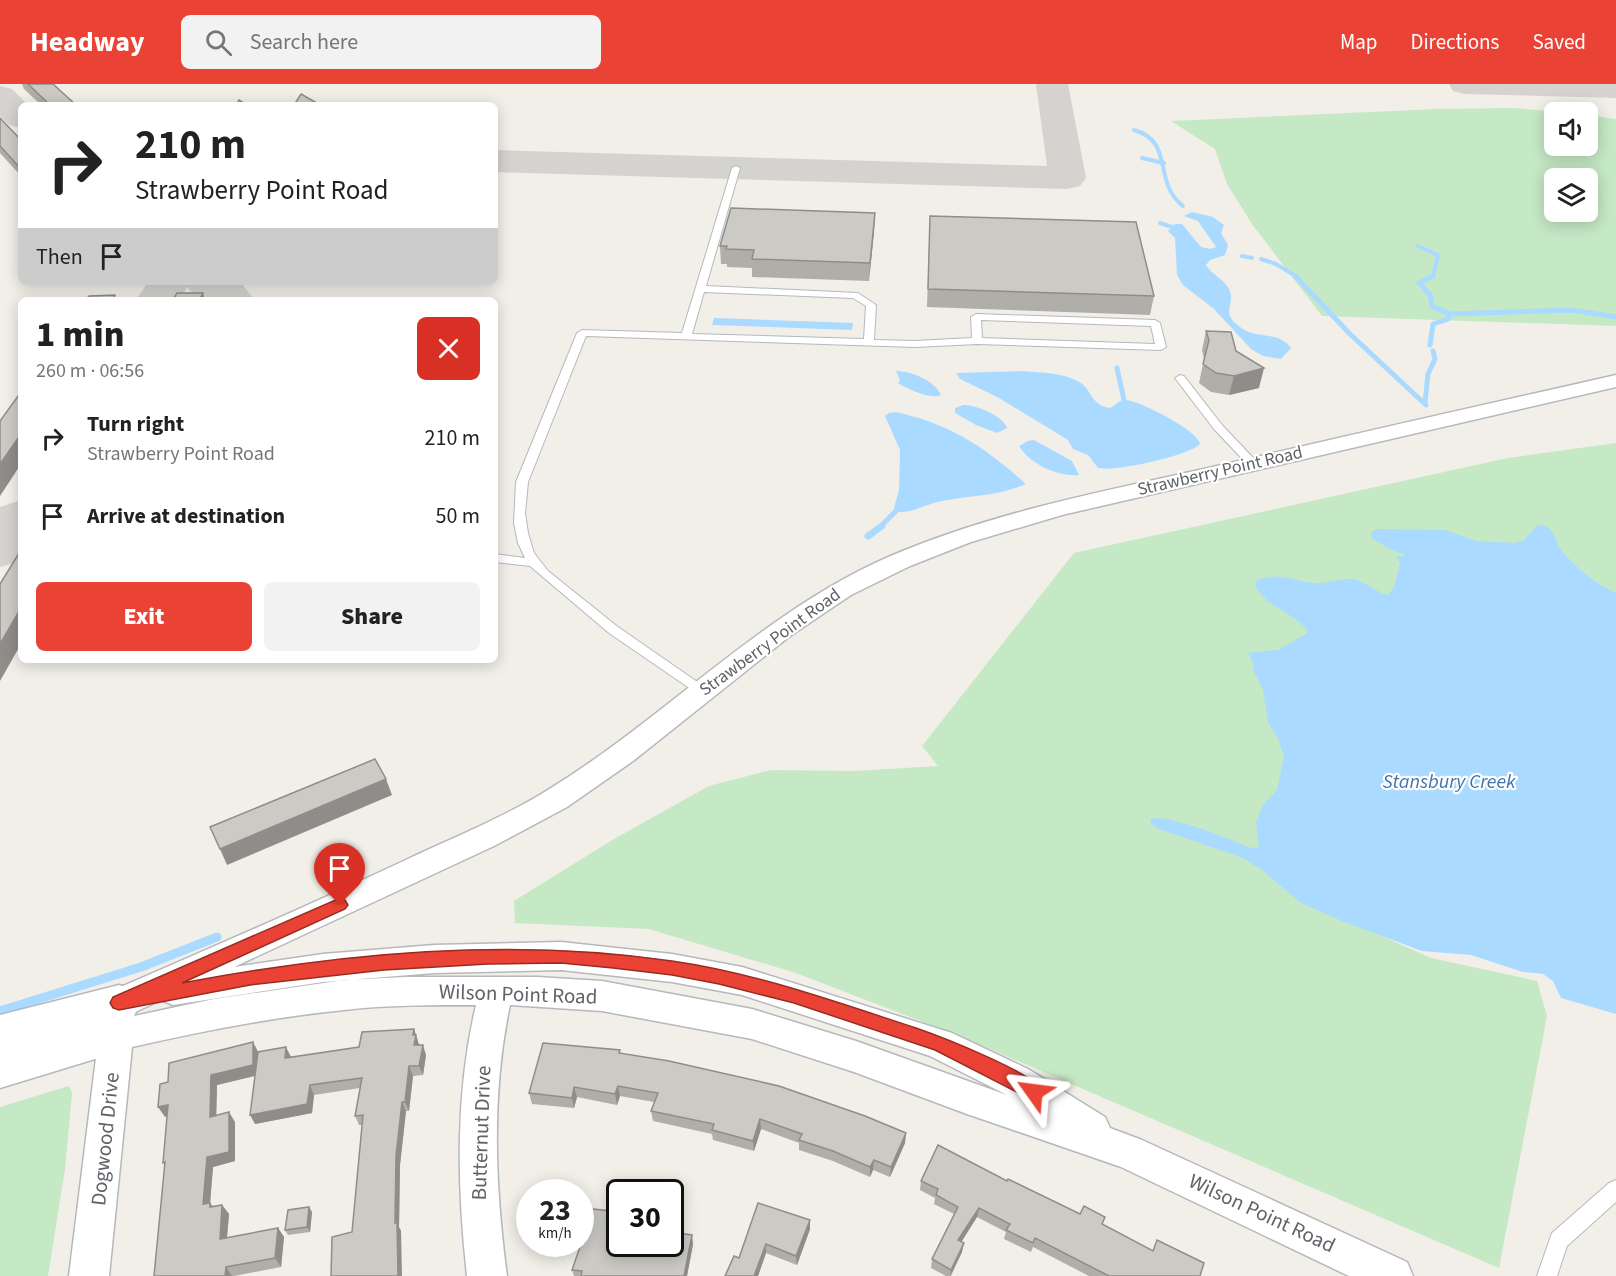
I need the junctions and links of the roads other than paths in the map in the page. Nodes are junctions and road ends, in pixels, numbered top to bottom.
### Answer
1 (736, 168) dead end
2 (700, 289) junction
3 (686, 337) junction
4 (977, 341) junction
5 (869, 342) junction
6 (1180, 378) dead end
7 (1616, 381) edge
8 (1253, 464) junction
9 (498, 558) edge
10 (534, 563) junction
11 (701, 691) junction
12 (496, 991) junction
13 (118, 1019) junction
14 (0, 1034) edge
15 (0, 1069) edge
16 (1129, 1152) junction
17 (1616, 1189) edge
18 (89, 1276) edge
19 (487, 1276) edge
20 (1393, 1276) edge
21 (1546, 1276) edge

1 - 2 lane
2 - 3 lane
2 - 5 lane
3 - 5 lane
3 - 10 lane
4 - 4 lane
4 - 5 lane
6 - 8 lane
7 - 8 street, Strawberry Point Road
8 - 11 street, Strawberry Point Road
9 - 10 lane
10 - 11 lane
11 - 13 street, Strawberry Point Road
12 - 13 street, Wilson Point Road
12 - 16 street, Wilson Point Road
12 - 19 street, Butternut Drive
13 - 14 street, Wilson Point Road
13 - 15 street, Wilson Point Road
13 - 16 street, Wilson Point Road
13 - 18 street, Dogwood Drive
16 - 20 street, Wilson Point Road
17 - 21 lane

